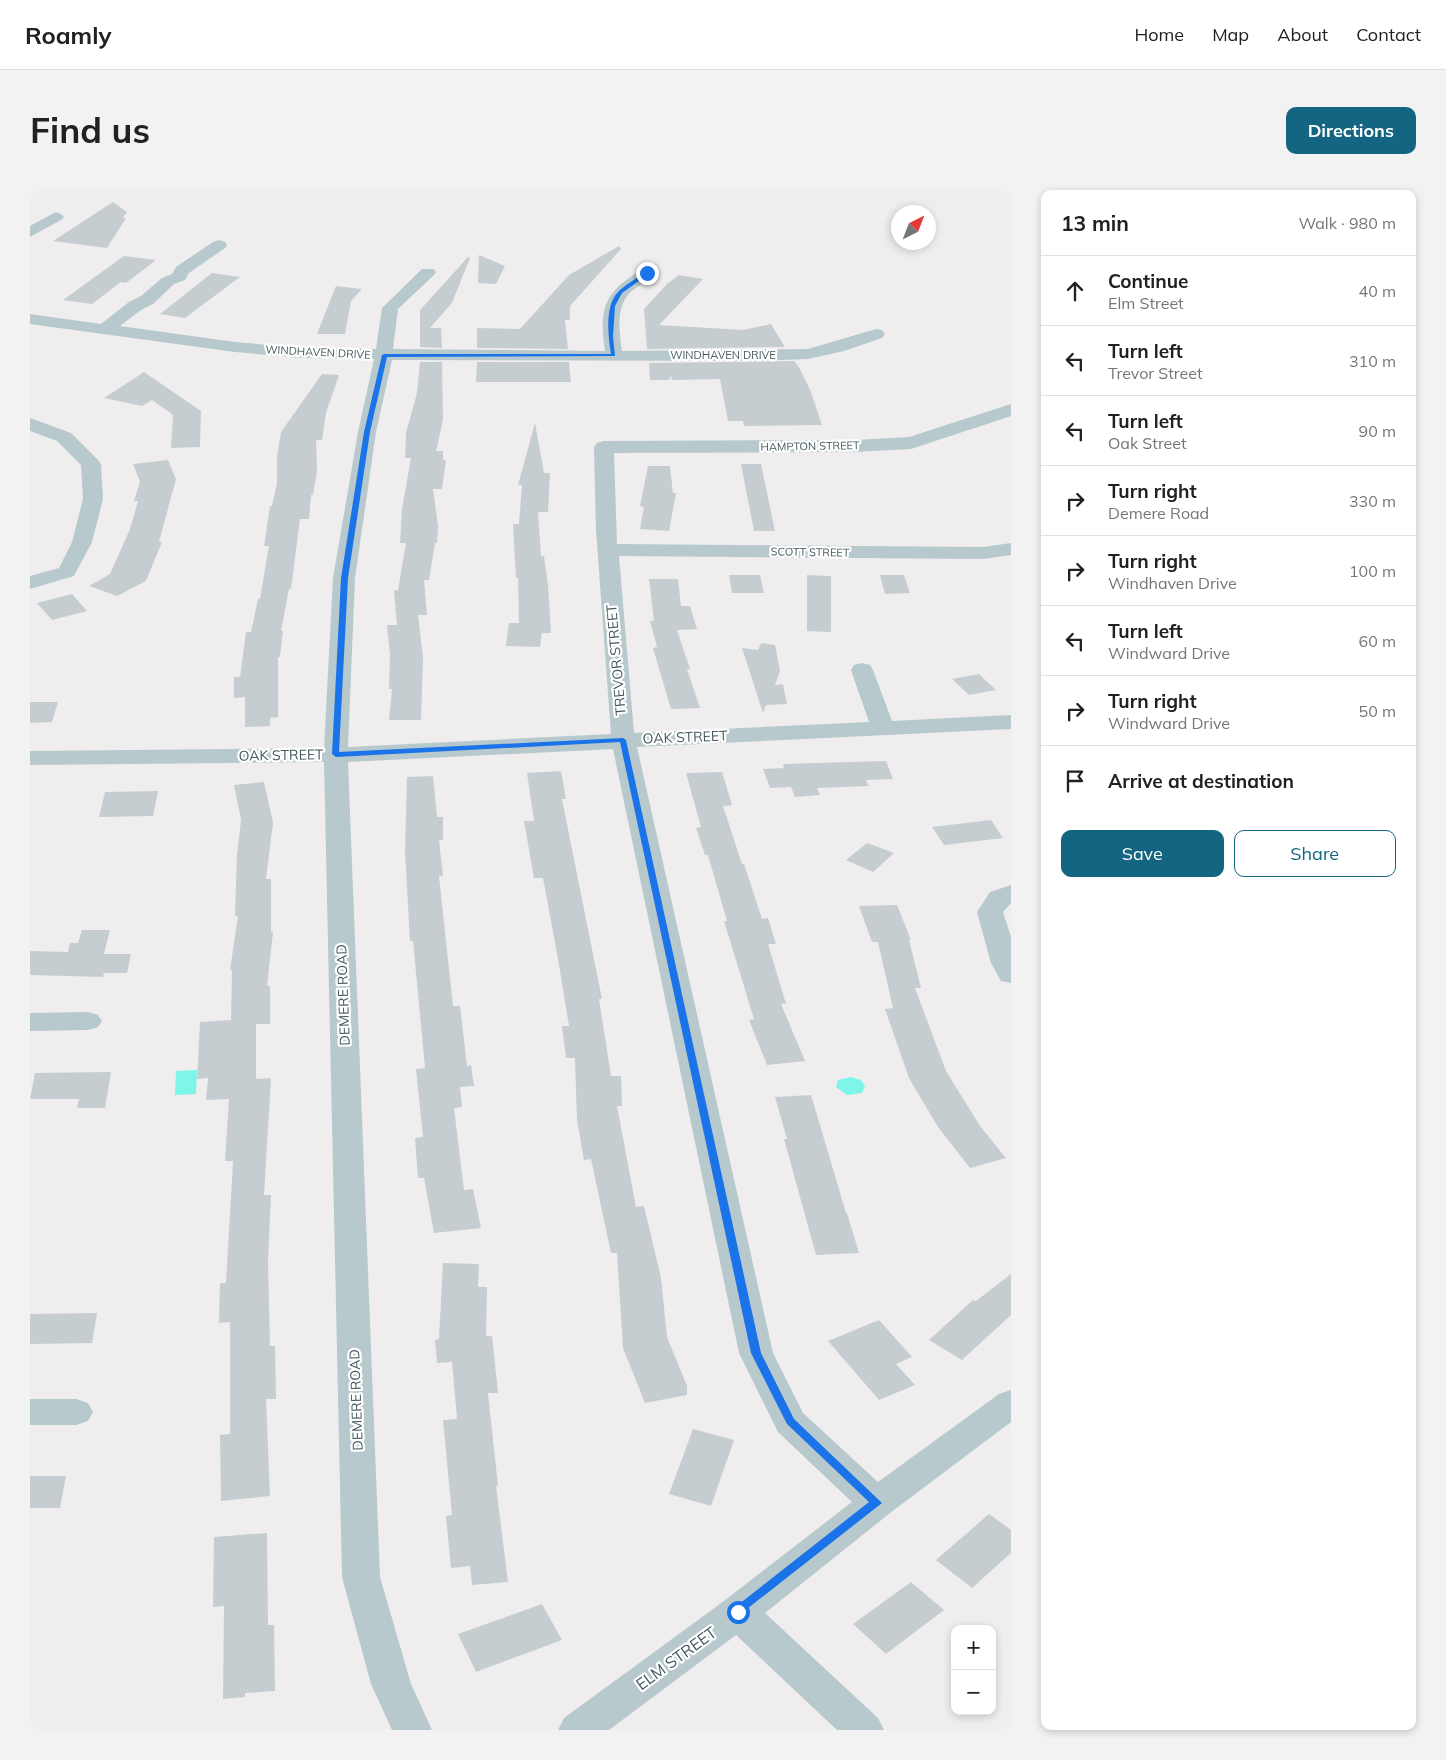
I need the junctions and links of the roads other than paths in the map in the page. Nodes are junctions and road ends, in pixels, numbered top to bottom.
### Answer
1 (56, 217) dead end
2 (30, 232) edge
3 (219, 245) dead end
4 (428, 272) dead end
5 (647, 273) dead end
6 (30, 319) edge
7 (104, 330) junction
8 (876, 334) dead end
9 (384, 355) junction
10 (614, 355) junction
11 (1011, 410) edge
12 (30, 424) edge
13 (604, 447) joint
14 (1011, 549) edge
15 (608, 550) junction
16 (30, 583) edge
17 (862, 670) dead end
18 (1011, 722) edge
19 (883, 729) junction
20 (623, 740) junction
21 (336, 754) junction
22 (30, 758) edge
23 (1011, 893) edge
24 (1011, 975) edge
25 (88, 1021) dead end
26 (30, 1022) edge
27 (1011, 1403) edge
28 (30, 1412) edge
29 (76, 1412) dead end
30 (876, 1503) junction
31 (738, 1612) junction
32 (412, 1730) edge
33 (578, 1730) edge
34 (864, 1730) edge

1 - 2 street
3 - 7 street
4 - 9 street, DEMERE ROAD
5 - 10 street
6 - 7 street, WINDHAVEN DRIVE
7 - 9 street, WINDHAVEN DRIVE
8 - 10 street, WINDHAVEN DRIVE
9 - 10 street, WINDHAVEN DRIVE
9 - 21 street, DEMERE ROAD
11 - 13 street, HAMPTON STREET
12 - 16 street
13 - 15 street, TREVOR STREET
14 - 15 street, SCOTT STREET
15 - 20 street, TREVOR STREET
17 - 19 street
18 - 19 street, OAK STREET
19 - 20 street, OAK STREET
20 - 21 street, OAK STREET
20 - 30 street, TREVOR STREET
21 - 22 street, OAK STREET
21 - 32 street, DEMERE ROAD
23 - 24 street
25 - 26 street
27 - 30 street, ELM STREET
28 - 29 street
30 - 31 street, ELM STREET
31 - 33 street, ELM STREET
31 - 34 street

